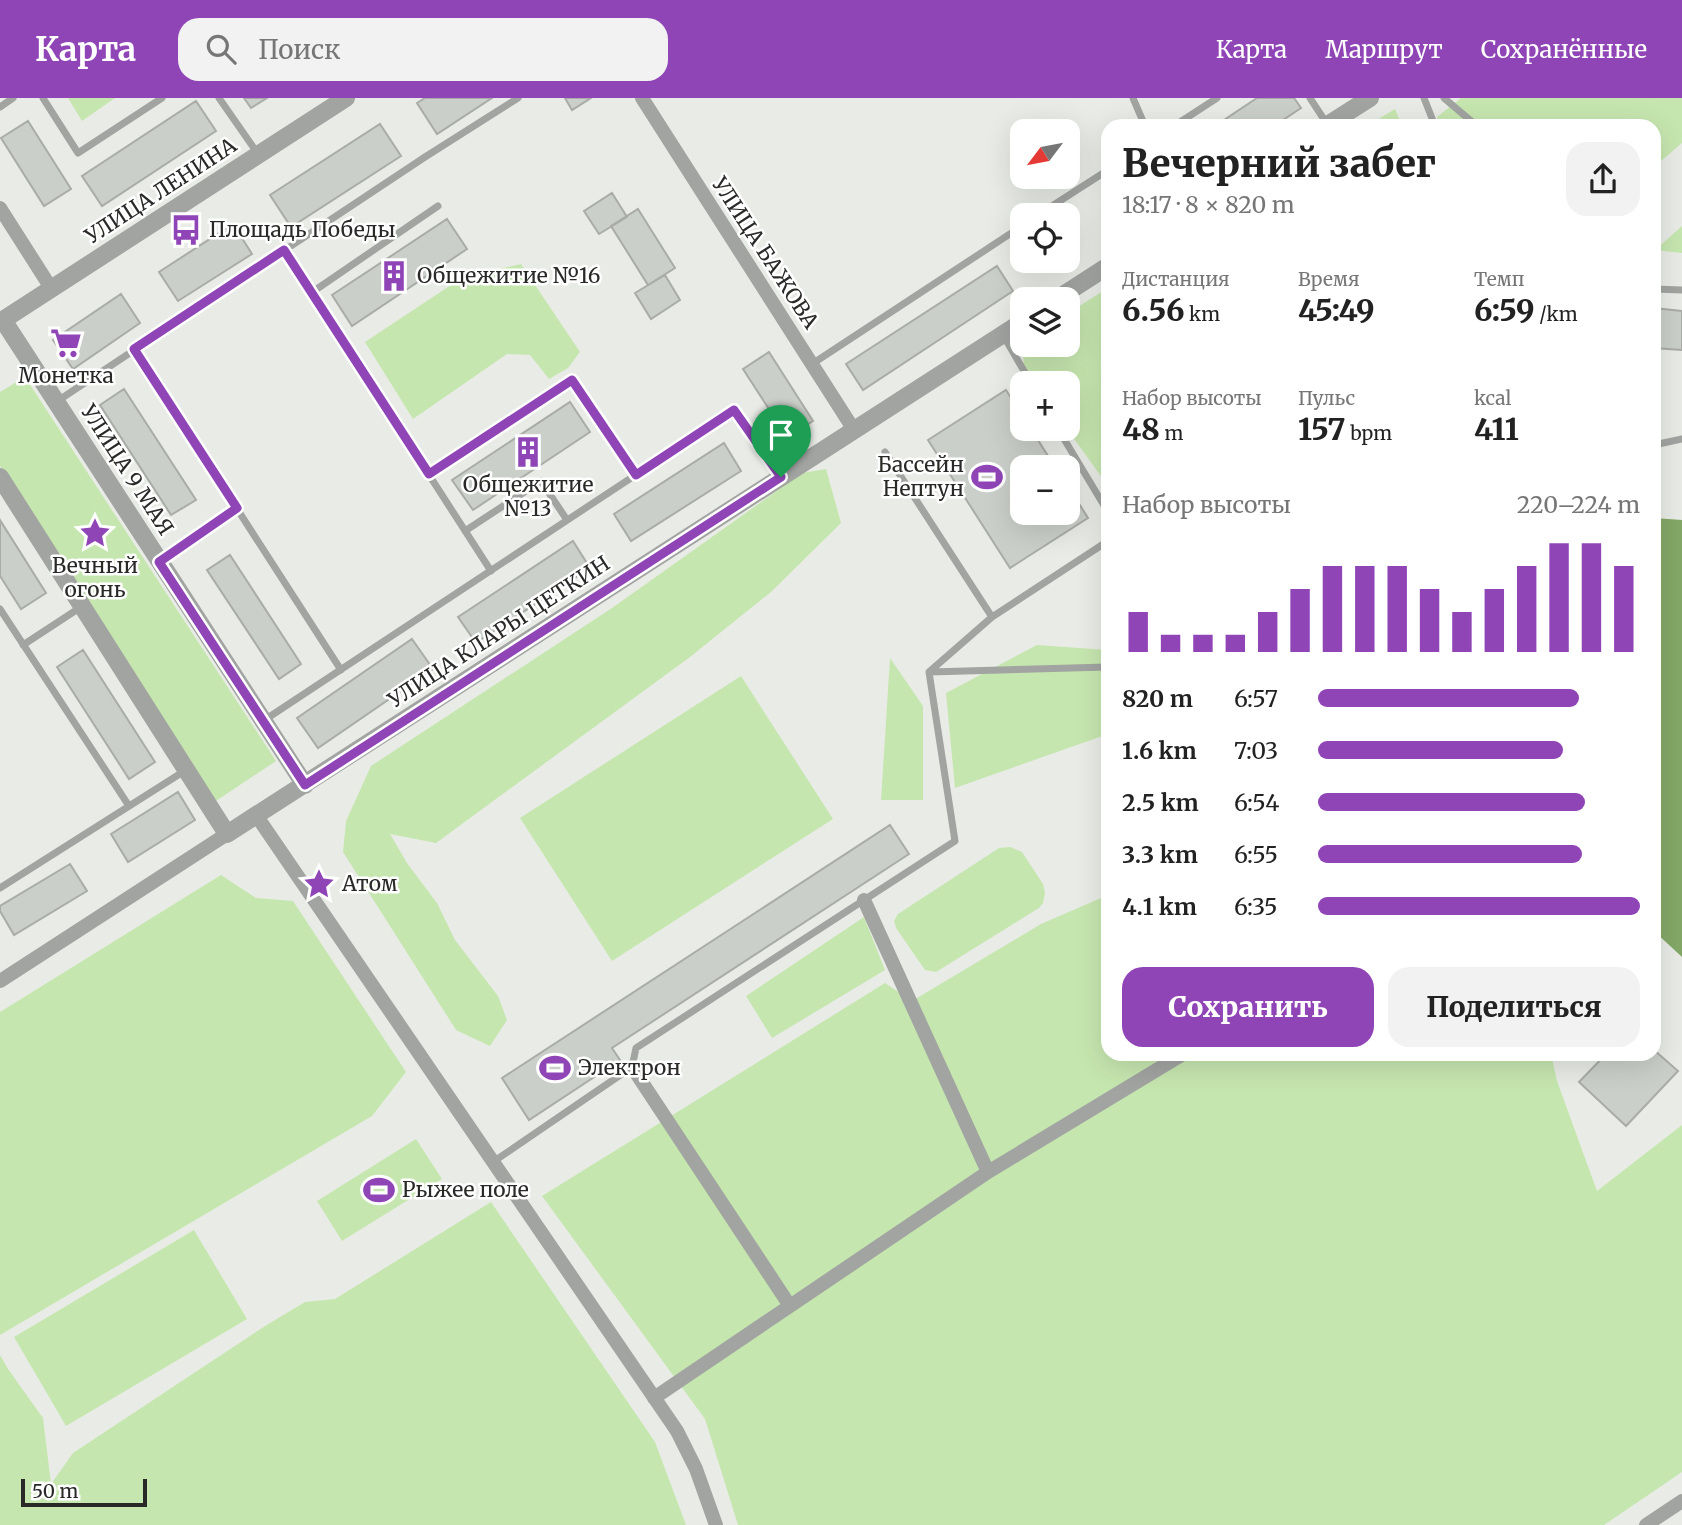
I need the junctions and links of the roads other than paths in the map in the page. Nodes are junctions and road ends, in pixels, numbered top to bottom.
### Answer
1 (13, 98) edge
2 (43, 98) edge
3 (162, 98) edge
4 (219, 98) edge
5 (346, 98) edge
6 (518, 98) edge
7 (642, 98) edge
8 (1133, 98) edge
9 (1217, 98) edge
10 (1310, 98) edge
11 (1370, 98) edge
12 (1424, 98) edge
13 (1444, 98) edge
14 (0, 107) edge
15 (1142, 119) edge
16 (1185, 119) edge
17 (1322, 119) edge
18 (1336, 119) edge
19 (1432, 119) edge
20 (1469, 119) edge
21 (258, 155) junction
22 (1101, 174) edge
23 (1057, 203) edge
24 (438, 206) dead end
25 (0, 208) edge
26 (1010, 234) edge
27 (284, 250) junction
28 (1101, 271) edge
29 (1076, 287) edge
30 (51, 288) junction
31 (1661, 288) edge
32 (1682, 290) edge
33 (311, 293) junction
34 (1, 321) edge
35 (1010, 329) edge
36 (1002, 334) junction
37 (134, 349) junction
38 (811, 364) junction
39 (1024, 371) edge
40 (56, 402) junction
41 (854, 430) junction
42 (1682, 439) edge
43 (1065, 441) edge
44 (1661, 444) edge
45 (885, 452) dead end
46 (429, 474) junction
47 (636, 475) junction
48 (0, 477) edge
49 (781, 477) junction
50 (1101, 500) edge
51 (237, 508) junction
52 (567, 520) junction
53 (465, 531) junction
54 (1101, 546) edge
55 (159, 562) junction
56 (491, 570) junction
57 (82, 606) junction
58 (0, 609) edge
59 (992, 617) junction
60 (23, 645) junction
61 (1101, 667) edge
62 (341, 670) junction
63 (929, 672) junction
64 (262, 722) junction
65 (186, 770) junction
66 (305, 785) junction
67 (129, 806) junction
68 (256, 815) junction
69 (227, 834) junction
70 (0, 888) edge
71 (864, 900) junction
72 (0, 981) edge
73 (1171, 1061) edge
74 (632, 1067) junction
75 (493, 1162) junction
76 (988, 1172) junction
77 (790, 1306) junction
78 (654, 1398) junction
79 (1682, 1501) edge
80 (716, 1525) edge
81 (1646, 1525) edge

1 - 14 lane
2 - 3 lane
4 - 21 lane
5 - 21 street, УЛИЦА ЛЕНИНА
6 - 27 lane
7 - 38 street, УЛИЦА БАЖОВА
8 - 15 lane
9 - 16 lane
10 - 17 lane
11 - 18 street
12 - 19 lane
13 - 20 lane
21 - 30 street, УЛИЦА ЛЕНИНА
22 - 23 lane
24 - 33 lane
25 - 30 street
26 - 38 lane
27 - 33 lane
27 - 37 lane
28 - 29 street
30 - 34 street, УЛИЦА ЛЕНИНА
31 - 32 lane
33 - 46 lane
34 - 40 street, УЛИЦА 9 МАЯ
35 - 36 street, УЛИЦА КЛАРЫ ЦЕТКИН
36 - 39 lane
36 - 41 street, УЛИЦА КЛАРЫ ЦЕТКИН
37 - 40 lane
37 - 51 lane
38 - 41 street, УЛИЦА БАЖОВА
40 - 55 street, УЛИЦА 9 МАЯ
41 - 49 street, УЛИЦА КЛАРЫ ЦЕТКИН
42 - 44 lane
43 - 50 lane
45 - 59 lane
46 - 47 lane
46 - 53 lane
47 - 49 lane
47 - 52 lane
48 - 57 street
49 - 66 street, УЛИЦА КЛАРЫ ЦЕТКИН
51 - 55 lane
51 - 62 lane
52 - 53 lane
52 - 56 lane
53 - 56 lane
54 - 59 lane
55 - 64 street, УЛИЦА 9 МАЯ
56 - 62 lane
57 - 60 lane
57 - 65 street
58 - 60 lane
59 - 63 lane
60 - 67 lane
61 - 63 lane
62 - 64 lane
63 - 71 lane
64 - 66 street, УЛИЦА 9 МАЯ
65 - 67 lane
65 - 69 street
66 - 68 street, УЛИЦА КЛАРЫ ЦЕТКИН
67 - 70 lane
68 - 69 street, УЛИЦА КЛАРЫ ЦЕТКИН
68 - 75 street
69 - 72 street, УЛИЦА КЛАРЫ ЦЕТКИН
71 - 74 lane
71 - 76 street
73 - 76 street
74 - 75 lane
74 - 77 street
75 - 78 street
76 - 77 street
77 - 78 street
78 - 80 street
79 - 81 street

